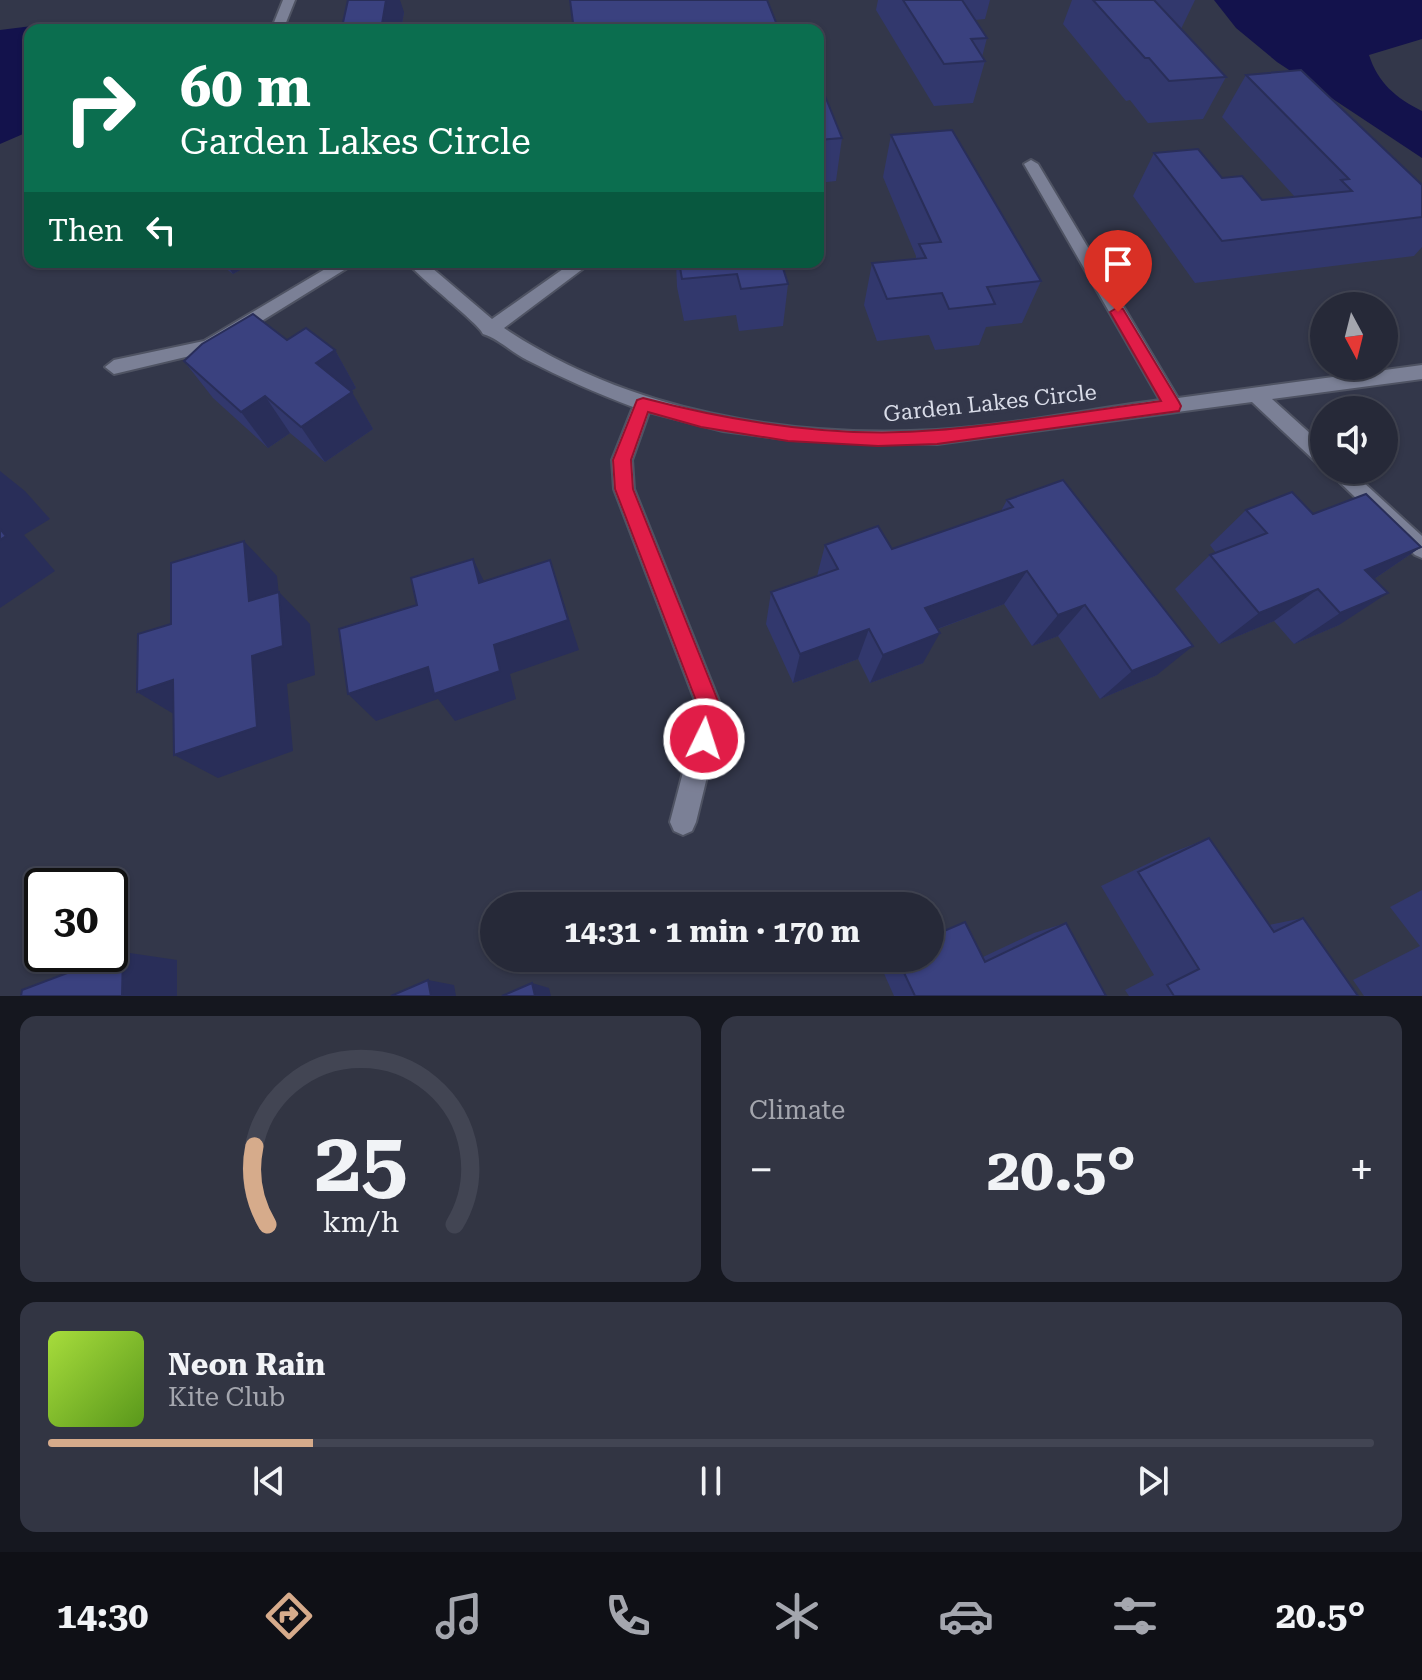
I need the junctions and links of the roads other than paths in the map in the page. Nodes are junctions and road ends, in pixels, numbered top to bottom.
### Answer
1 (289, 0) edge
2 (279, 24) edge
3 (1031, 164) dead end
4 (339, 268) edge
5 (421, 268) edge
6 (576, 268) edge
7 (489, 330) junction
8 (114, 367) dead end
9 (1422, 372) edge
10 (1256, 395) junction
11 (643, 404) junction
12 (1173, 406) junction
13 (1310, 445) edge
14 (1352, 484) edge
15 (1422, 549) edge
16 (683, 822) dead end

1 - 2 street
3 - 12 street
4 - 8 street
5 - 7 street, Garden Lakes Circle
6 - 7 street
7 - 11 street, Garden Lakes Circle
9 - 10 street, Garden Lakes Circle
10 - 12 street, Garden Lakes Circle
10 - 13 street
11 - 12 street, Garden Lakes Circle
11 - 16 street
14 - 15 street

